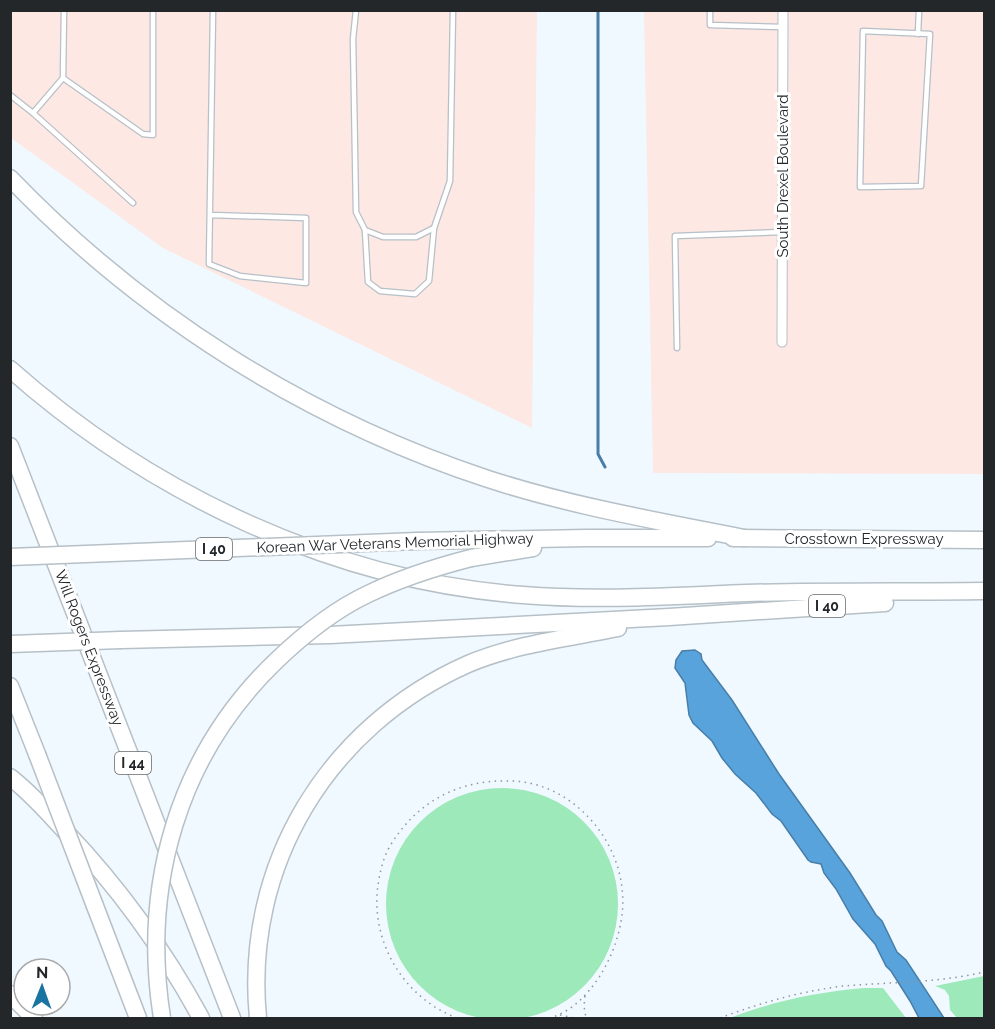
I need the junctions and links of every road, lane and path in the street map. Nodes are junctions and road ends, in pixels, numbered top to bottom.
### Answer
1 (64, 10) edge
2 (153, 10) edge
3 (213, 10) edge
4 (356, 10) edge
5 (453, 10) edge
6 (710, 10) edge
7 (783, 10) edge
8 (919, 10) edge
9 (783, 27) junction
10 (918, 34) junction
11 (63, 78) junction
12 (10, 95) edge
13 (33, 113) junction
14 (10, 178) edge
15 (133, 203) dead end
16 (211, 215) junction
17 (434, 228) junction
18 (365, 230) junction
19 (784, 232) junction
20 (782, 342) dead end
21 (677, 348) dead end
22 (10, 369) edge
23 (10, 446) edge
24 (587, 538) junction
25 (744, 538) junction
26 (984, 540) edge
27 (10, 556) edge
28 (984, 591) edge
29 (984, 597) edge
30 (669, 617) junction
31 (10, 644) edge
32 (10, 686) edge
33 (10, 777) edge
34 (984, 972) edge
35 (10, 994) edge
36 (585, 995) junction
37 (560, 1015) junction
38 (34, 1018) edge
39 (138, 1018) edge
40 (162, 1018) edge
41 (201, 1018) edge
42 (232, 1018) edge
43 (258, 1018) edge
44 (458, 1018) edge
45 (550, 1018) edge
46 (574, 1018) edge
47 (586, 1018) edge
48 (720, 1018) edge

1 - 11 lane
2 - 11 lane
3 - 16 lane
4 - 18 lane
5 - 17 lane
6 - 9 lane
7 - 9 street, South Drexel Boulevard
8 - 10 lane
9 - 19 street, South Drexel Boulevard
10 - 10 lane
11 - 13 lane
12 - 13 lane
13 - 15 lane
14 - 25 highway
16 - 16 lane
17 - 18 lane
17 - 18 lane
19 - 20 street, South Drexel Boulevard
19 - 21 lane
22 - 28 highway
23 - 42 highway, Will Rogers Expressway / I 44
24 - 25 highway, Korean War Veterans Memorial Highway / I 40
24 - 27 highway, Korean War Veterans Memorial Highway / I 40, bridge
24 - 40 highway, bridge
25 - 26 highway, Crosstown Expressway / I 40
29 - 30 highway, I 40
30 - 31 highway, I 40, bridge
30 - 43 highway
32 - 39 highway, bridge
33 - 41 highway
34 - 48 path
35 - 38 highway
36 - 37 path
36 - 44 path
36 - 47 path
37 - 45 path
37 - 46 path

